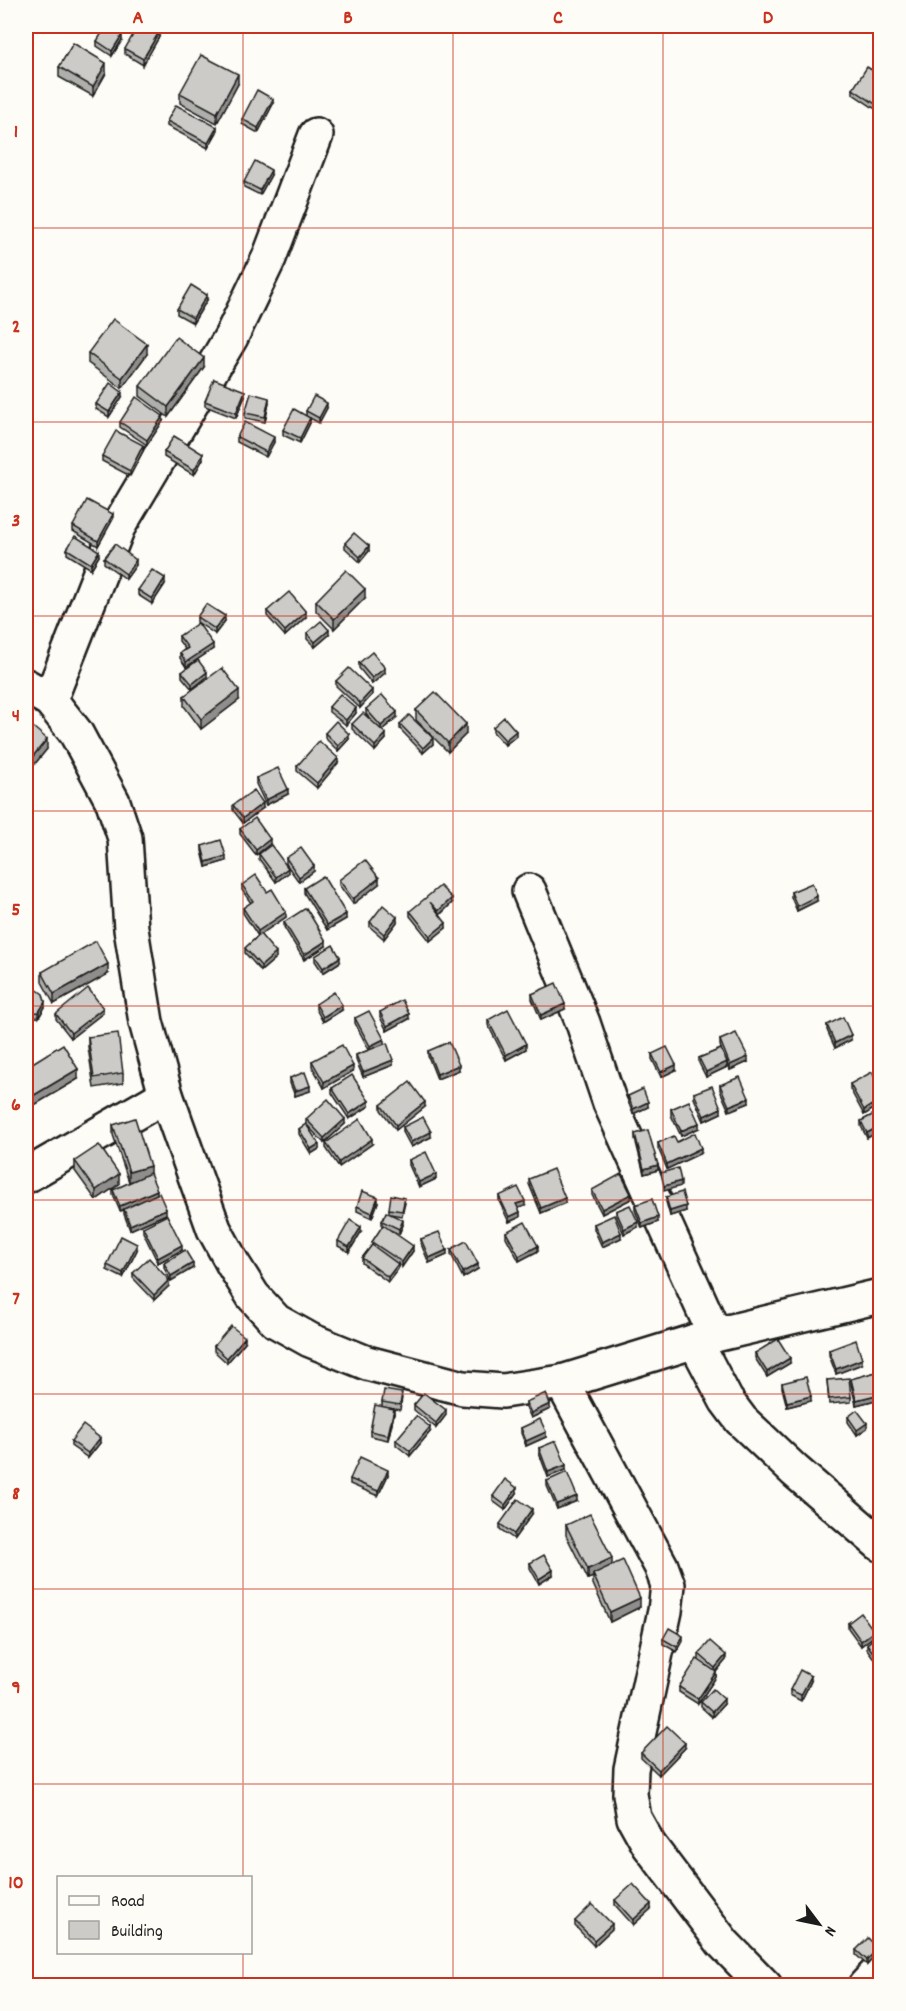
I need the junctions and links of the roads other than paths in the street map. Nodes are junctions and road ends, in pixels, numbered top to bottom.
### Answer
1 (316, 135) dead end
2 (38, 693) edge
3 (529, 891) dead end
4 (166, 1095) junction
5 (26, 1176) edge
6 (880, 1296) edge
7 (705, 1338) junction
8 (562, 1382) junction
9 (880, 1544) edge
10 (880, 1970) edge
11 (765, 1986) edge
12 (865, 1986) edge

1 - 2 street
2 - 4 street
3 - 7 street
4 - 5 street
4 - 8 street
6 - 7 street
7 - 8 street
7 - 9 street
8 - 11 street
10 - 12 street

